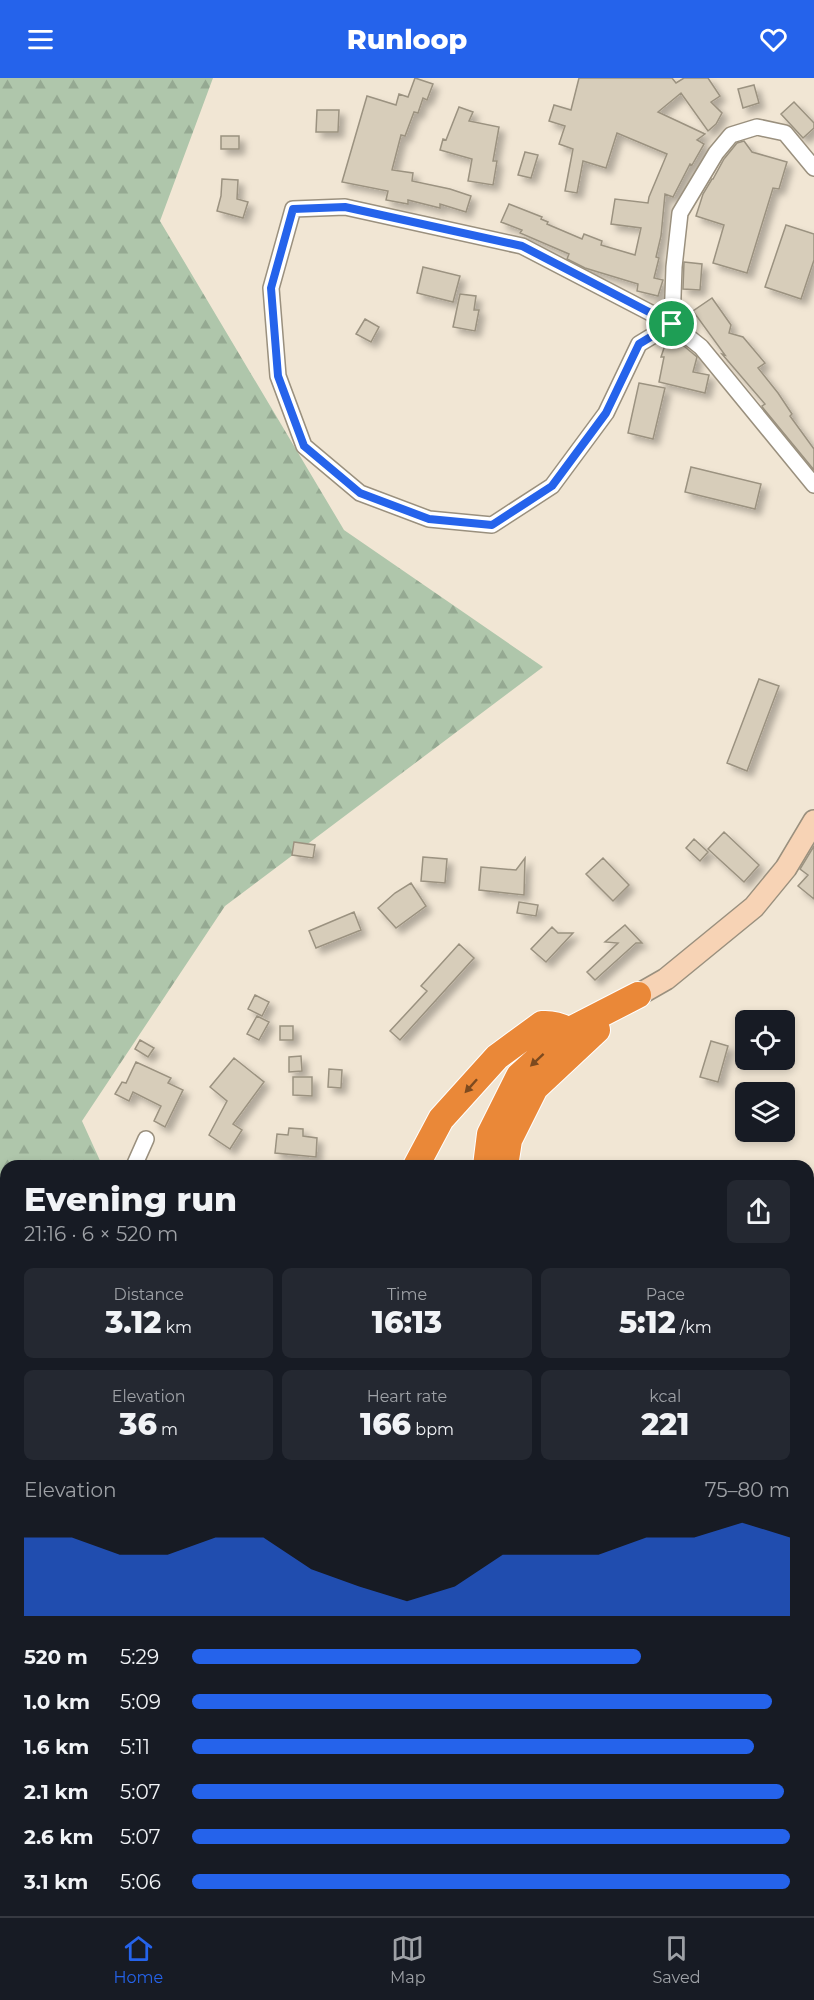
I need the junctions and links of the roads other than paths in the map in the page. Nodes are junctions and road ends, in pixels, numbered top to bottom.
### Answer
1 (814, 168) edge
2 (672, 324) junction
3 (814, 485) edge
4 (814, 821) edge
5 (638, 995) joint
6 (577, 1036) junction
7 (146, 1139) dead end
8 (137, 1160) edge
9 (419, 1160) edge
10 (487, 1160) edge
11 (506, 1160) edge

1 - 2 street
2 - 2 street
2 - 3 street
4 - 5 main road
5 - 6 highway
6 -> 9 highway
6 -> 10 highway
6 - 11 highway
7 - 8 street

